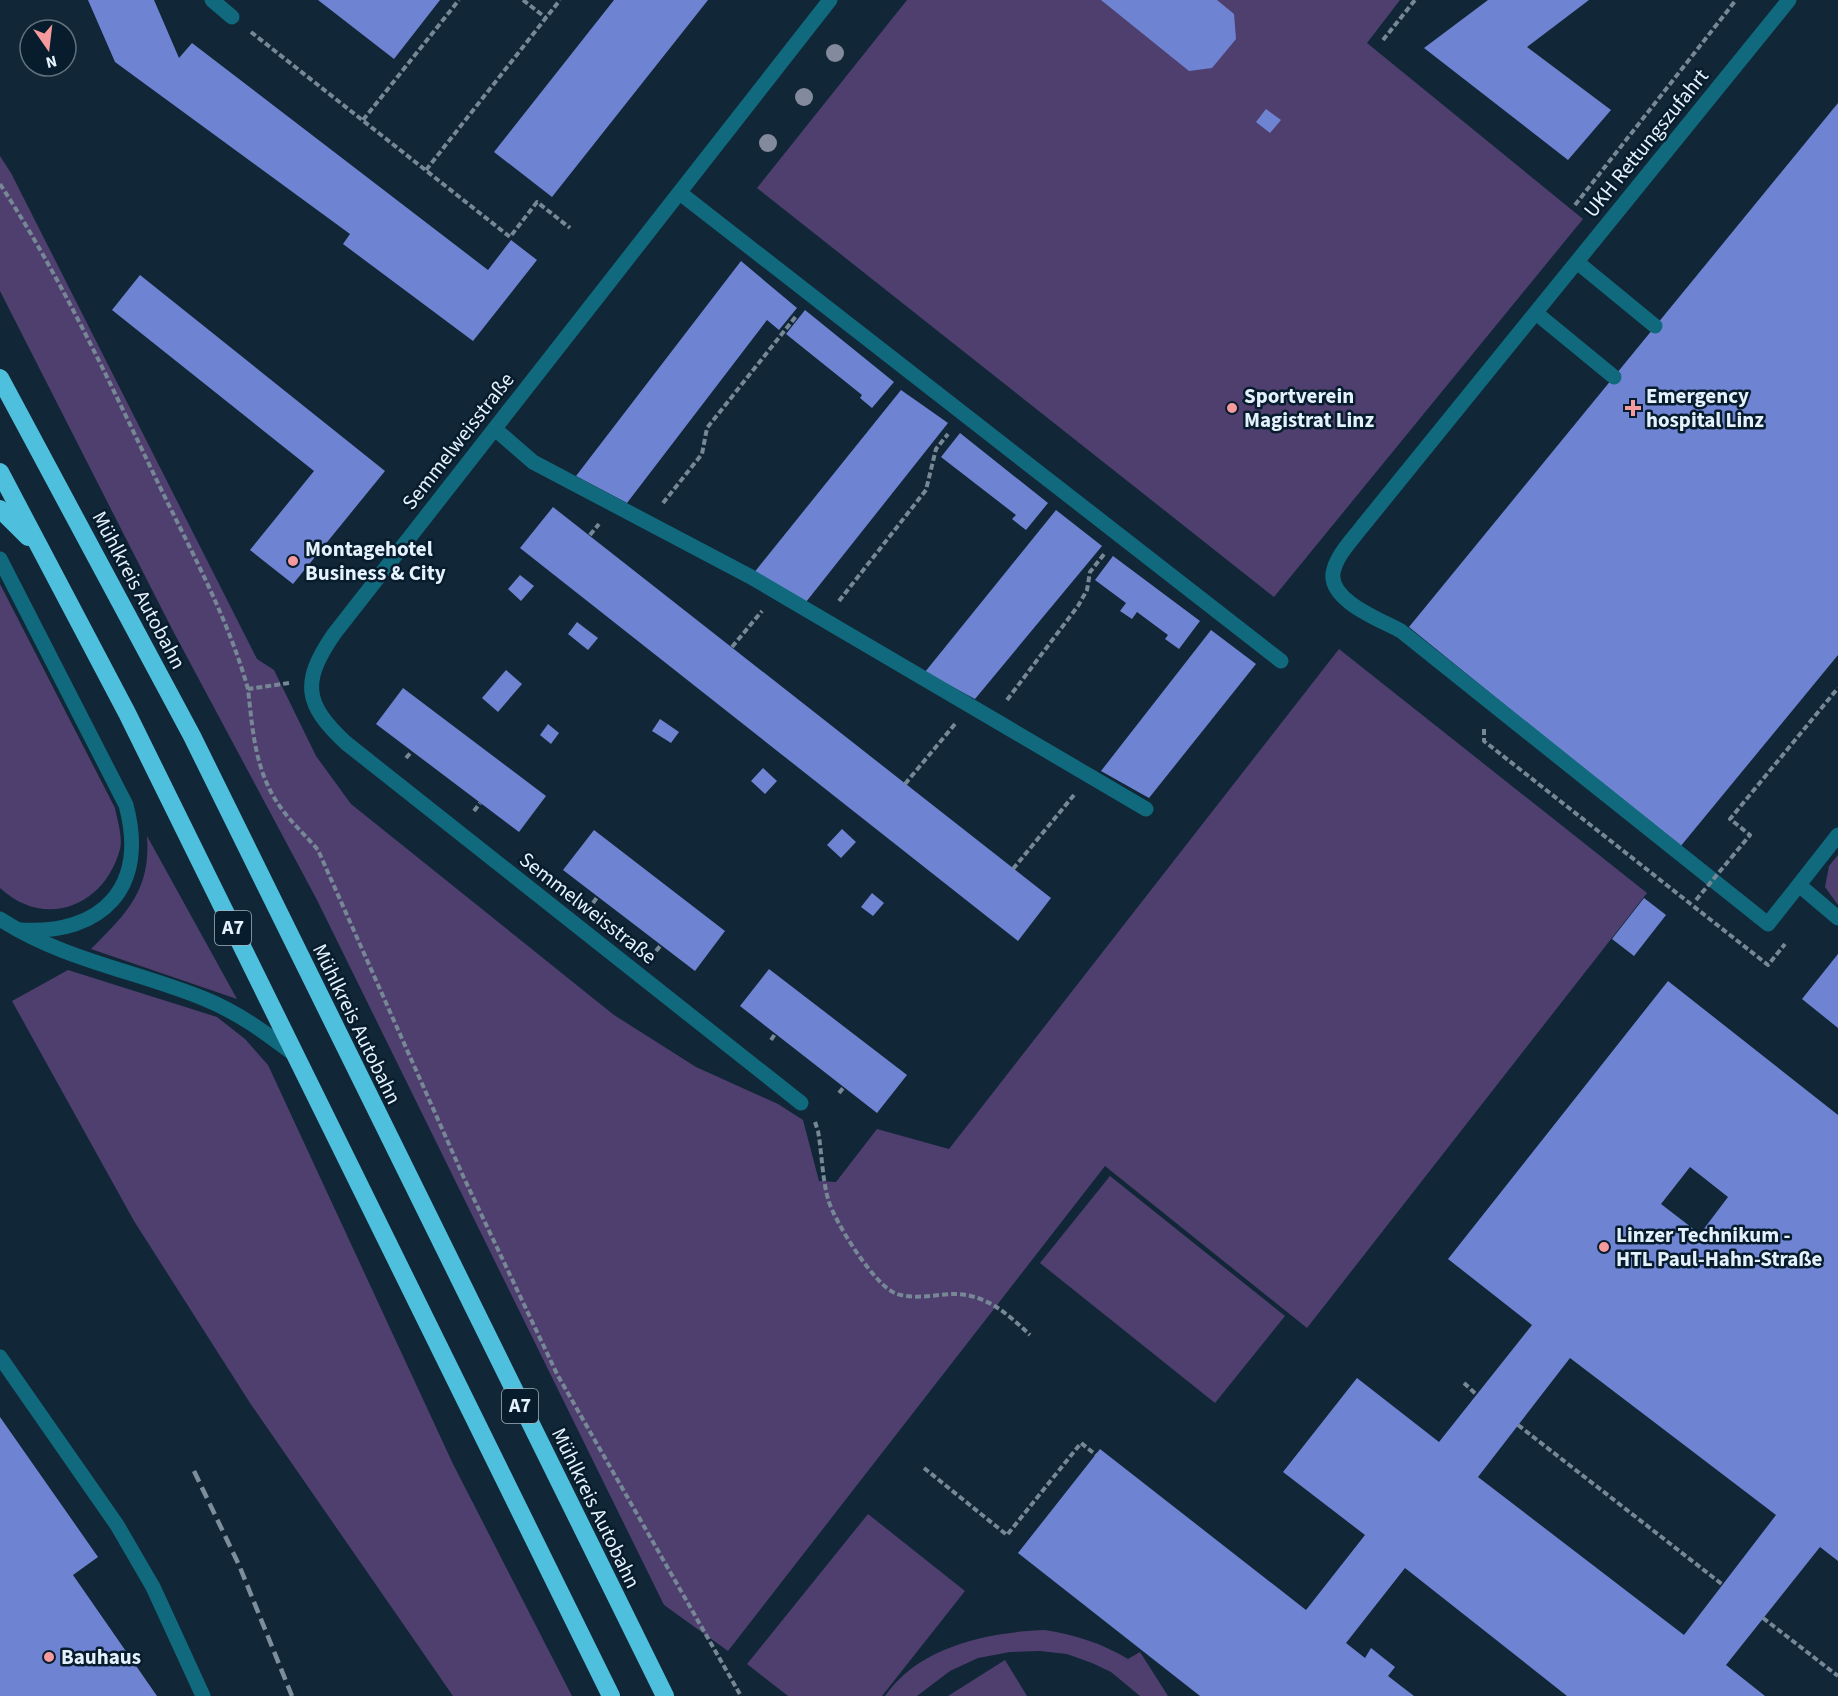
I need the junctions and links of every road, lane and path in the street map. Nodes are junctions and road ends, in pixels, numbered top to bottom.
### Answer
1 (212, 0) edge
2 (459, 0) edge
3 (523, 0) edge
4 (560, 0) edge
5 (830, 0) edge
6 (1415, 0) edge
7 (1736, 0) edge
8 (1789, 0) edge
9 (232, 17) joint
10 (546, 18) junction
11 (1383, 40) dead end
12 (363, 120) junction
13 (426, 170) junction
14 (0, 184) edge
15 (680, 193) junction
16 (1575, 205) dead end
17 (570, 228) dead end
18 (1577, 262) junction
19 (812, 296) junction
20 (1536, 313) junction
21 (1655, 326) dead end
22 (1614, 376) dead end
23 (0, 378) edge
24 (963, 414) junction
25 (495, 429) junction
26 (0, 472) edge
27 (0, 509) edge
28 (648, 522) junction
29 (1120, 536) junction
30 (44, 554) junction
31 (0, 559) edge
32 (778, 593) junction
33 (824, 620) junction
34 (732, 647) dead end
35 (1281, 661) dead end
36 (310, 680) junction
37 (1838, 688) edge
38 (248, 689) junction
39 (1486, 697) junction
40 (970, 706) junction
41 (992, 720) junction
42 (412, 750) dead end
43 (406, 758) dead end
44 (1090, 776) junction
45 (905, 784) dead end
46 (480, 803) dead end
47 (1146, 809) dead end
48 (474, 811) dead end
49 (1838, 835) edge
50 (1013, 869) dead end
51 (1799, 885) junction
52 (598, 896) dead end
53 (593, 903) dead end
54 (1692, 906) junction
55 (1838, 918) edge
56 (0, 919) edge
57 (20, 930) junction
58 (661, 945) dead end
59 (656, 951) dead end
60 (1768, 965) dead end
61 (775, 1034) dead end
62 (771, 1040) dead end
63 (296, 1056) junction
64 (844, 1087) dead end
65 (839, 1093) dead end
66 (801, 1103) joint
67 (1030, 1335) dead end
68 (0, 1357) edge
69 (1464, 1383) dead end
70 (1477, 1395) dead end
71 (1518, 1425) dead end
72 (1096, 1455) dead end
73 (924, 1468) dead end
74 (1723, 1585) dead end
75 (1763, 1618) dead end
76 (1838, 1676) edge
77 (203, 1696) edge
78 (611, 1696) edge
79 (665, 1696) edge
80 (741, 1696) edge

1 - 9 street
2 - 12 path
3 - 10 path
4 - 10 path
5 - 15 street, Semmelweisstraße
6 - 11 path
7 - 16 path
8 - 18 street, UKH Rettungszufahrt
9 - 12 path
10 - 13 path
12 - 13 path
13 - 17 path
14 - 38 path
15 - 19 street
15 - 25 street, Semmelweisstraße
18 - 20 street, UKH Rettungszufahrt
18 - 21 street
19 - 24 street
19 - 28 path
20 - 22 street
20 - 39 street, UKH Rettungszufahrt
23 - 79 highway, Mühlkreis Autobahn / A7
24 - 29 street
24 - 33 path
25 - 28 street
25 - 36 street, Semmelweisstraße
26 - 30 highway, A7
27 - 30 highway
28 - 32 street
29 - 35 street
29 - 41 path
30 - 63 highway, A7
31 - 57 street
32 - 33 street
32 - 34 path
33 - 40 street
36 - 38 path
36 - 66 street, Semmelweisstraße
37 - 54 path, bridge
38 - 80 path
39 - 51 street
39 - 54 path
40 - 41 street
40 - 45 path
41 - 44 street
42 - 43 path
44 - 47 street
44 - 50 path
46 - 48 path
49 - 51 street
51 - 55 street
52 - 53 path
54 - 60 path
56 - 57 street
57 - 63 street
58 - 59 path
61 - 62 path
63 - 78 highway, A7
64 - 65 path
66 - 67 path
68 - 77 street
69 - 70 path
71 - 74 path
72 - 73 path
75 - 76 path

